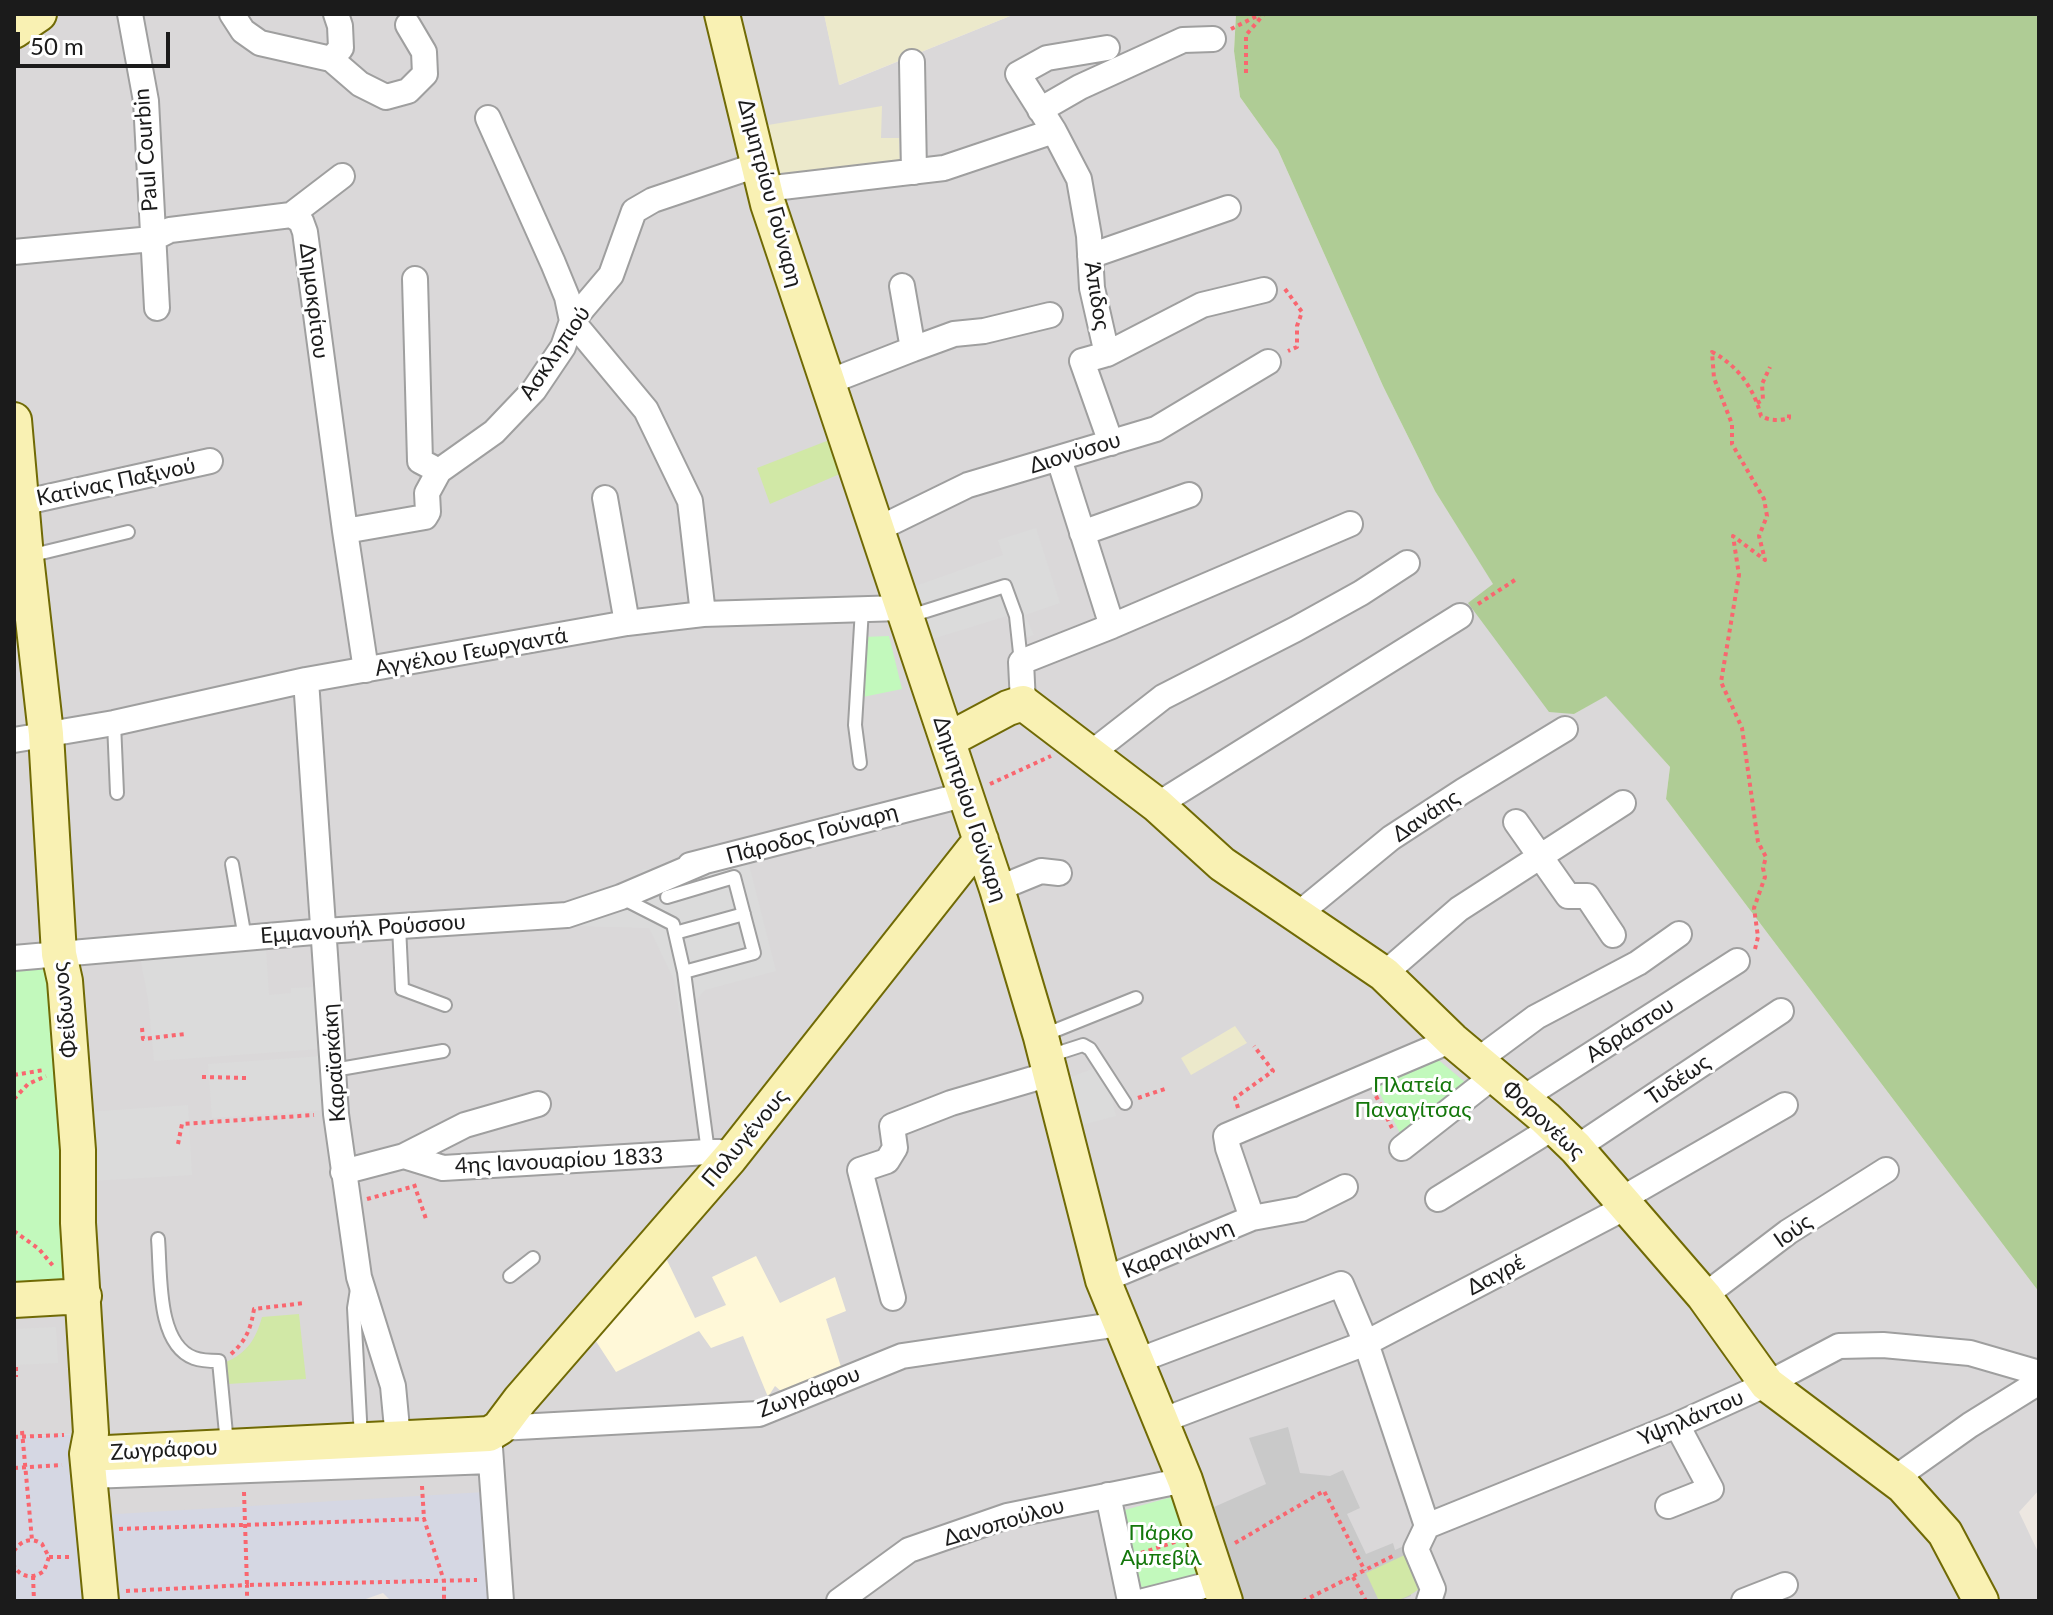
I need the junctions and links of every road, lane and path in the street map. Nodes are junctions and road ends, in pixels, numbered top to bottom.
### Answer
1 (39, 14) edge
2 (130, 14) edge
3 (232, 14) edge
4 (336, 14) edge
5 (722, 14) edge
6 (1262, 14) edge
7 (408, 25) dead end
8 (14, 31) edge
9 (1213, 39) joint
10 (1107, 48) dead end
11 (331, 59) junction
12 (912, 62) dead end
13 (1246, 73) dead end
14 (1040, 110) junction
15 (488, 118) dead end
16 (1054, 131) junction
17 (914, 172) junction
18 (342, 176) dead end
19 (763, 177) junction
20 (1228, 208) dead end
21 (291, 215) junction
22 (152, 239) junction
23 (14, 252) edge
24 (1090, 256) junction
25 (415, 279) dead end
26 (902, 286) dead end
27 (1274, 288) joint
28 (157, 308) dead end
29 (1050, 315) dead end
30 (572, 321) junction
31 (1297, 347) dead end
32 (913, 349) junction
33 (1107, 354) junction
34 (1268, 362) dead end
35 (1770, 367) dead end
36 (826, 383) junction
37 (1757, 403) junction
38 (1789, 413) dead end
39 (14, 420) edge
40 (1111, 443) junction
41 (1059, 459) junction
42 (210, 461) dead end
43 (439, 471) junction
44 (1189, 495) dead end
45 (605, 498) dead end
46 (19, 511) edge
47 (1350, 524) dead end
48 (876, 530) junction
49 (345, 531) junction
50 (128, 532) dead end
51 (1082, 533) junction
52 (26, 557) junction
53 (1407, 563) dead end
54 (1518, 578) dead end
55 (862, 609) junction
56 (903, 613) junction
57 (703, 614) junction
58 (1460, 616) joint
59 (627, 623) junction
60 (1112, 626) junction
61 (1021, 662) junction
62 (366, 670) junction
63 (306, 680) junction
64 (1023, 703) junction
65 (114, 723) junction
66 (1565, 729) dead end
67 (30, 737) edge
68 (948, 740) junction
69 (1082, 749) junction
70 (860, 763) dead end
71 (117, 793) dead end
72 (967, 794) junction
73 (1623, 803) dead end
74 (1157, 805) junction
75 (1516, 822) dead end
76 (981, 840) junction
77 (1541, 855) junction
78 (232, 864) dead end
79 (1059, 873) dead end
80 (663, 883) junction
81 (997, 889) junction
82 (621, 897) junction
83 (744, 914) junction
84 (1296, 916) junction
85 (399, 926) junction
86 (674, 929) junction
87 (325, 931) junction
88 (1679, 934) dead end
89 (1613, 935) dead end
90 (245, 938) junction
91 (59, 954) junction
92 (1746, 956) joint
93 (14, 958) edge
94 (684, 972) junction
95 (1384, 974) junction
96 (1136, 998) dead end
97 (445, 1005) dead end
98 (1781, 1011) dead end
99 (142, 1028) dead end
100 (185, 1034) dead end
101 (1254, 1046) dead end
102 (443, 1051) dead end
103 (1045, 1056) junction
104 (1475, 1058) junction
105 (70, 1064) junction
106 (334, 1070) junction
107 (14, 1075) edge
108 (202, 1077) dead end
109 (247, 1078) dead end
110 (1367, 1078) junction
111 (1165, 1089) dead end
112 (1523, 1098) junction
113 (14, 1099) edge
114 (1125, 1103) joint
115 (538, 1104) dead end
116 (1785, 1105) dead end
117 (336, 1114) junction
118 (1246, 1128) junction
119 (1565, 1138) junction
120 (178, 1144) dead end
121 (1402, 1148) joint
122 (719, 1155) junction
123 (404, 1156) junction
124 (1886, 1170) dead end
125 (343, 1172) junction
126 (415, 1186) junction
127 (1345, 1187) dead end
128 (1438, 1199) dead end
129 (1623, 1203) junction
130 (348, 1204) junction
131 (1252, 1218) junction
132 (426, 1219) dead end
133 (14, 1231) edge
134 (158, 1239) dead end
135 (533, 1258) dead end
136 (510, 1276) dead end
137 (359, 1277) junction
138 (1103, 1280) junction
139 (82, 1296) junction
140 (1704, 1296) junction
141 (893, 1298) dead end
142 (14, 1300) edge
143 (304, 1303) dead end
144 (1120, 1324) junction
145 (1366, 1343) junction
146 (219, 1361) junction
147 (1137, 1361) junction
148 (16, 1367) edge
149 (2039, 1373) edge
150 (16, 1377) dead end
151 (2039, 1382) edge
152 (1767, 1384) junction
153 (1161, 1421) junction
154 (1677, 1425) junction
155 (22, 1434) junction
156 (14, 1437) edge
157 (361, 1441) junction
158 (493, 1441) junction
159 (237, 1455) junction
160 (89, 1456) junction
161 (405, 1456) junction
162 (25, 1467) junction
163 (14, 1468) edge
164 (1894, 1479) junction
165 (1185, 1480) junction
166 (1108, 1495) junction
167 (1668, 1506) dead end
168 (424, 1519) junction
169 (1427, 1526) junction
170 (246, 1527) junction
171 (94, 1530) junction
172 (32, 1540) junction
173 (1216, 1540) junction
174 (1416, 1549) junction
175 (14, 1551) edge
176 (1121, 1559) junction
177 (14, 1566) edge
178 (1365, 1571) junction
179 (33, 1576) junction
180 (1353, 1577) junction
181 (444, 1581) junction
182 (247, 1585) junction
183 (1785, 1585) dead end
184 (500, 1590) edge
185 (1222, 1592) edge
186 (100, 1597) edge
187 (34, 1601) edge
188 (247, 1601) edge
189 (444, 1601) edge
190 (839, 1601) edge
191 (1130, 1601) edge
192 (1144, 1601) edge
193 (1303, 1601) edge
194 (1366, 1601) edge
195 (1429, 1601) edge
196 (1744, 1601) edge
197 (1981, 1601) edge

1 - 8 main road
2 - 22 street, Paul Courbin
3 - 11 street
4 - 11 street
5 - 19 main road, Δημητρίου Γούναρη
6 - 9 path
6 - 13 path
7 - 11 street
9 - 14 street
10 - 14 street, Άπιδος
12 - 17 street
14 - 16 street, Άπιδος
15 - 30 street
16 - 17 street
16 - 24 street, Άπιδος
17 - 19 street
18 - 21 street
19 - 30 street, Ασκληπιού
19 - 36 main road, Δημητρίου Γούναρη
20 - 24 street
21 - 22 street, Δημοκρίτου
21 - 49 street, Δημοκρίτου
22 - 23 street, Δημοκρίτου
22 - 28 street, Paul Courbin
24 - 33 street, Άπιδος
25 - 43 street
26 - 32 street
27 - 31 path
27 - 33 street
29 - 32 street
30 - 43 street, Ασκληπιού
30 - 57 street
32 - 36 street
33 - 40 street, Άπιδος
34 - 40 street, Διονύσου
35 - 37 path
36 - 48 main road, Δημητρίου Γούναρη
37 - 38 path
37 - 92 path
39 - 46 main road, Φείδωνος
40 - 41 street, Διονύσου
41 - 48 street, Διονύσου
41 - 51 street
42 - 46 street, Κατίνας Παξινού
43 - 49 street
44 - 51 street
45 - 59 street
46 - 52 main road, Φείδωνος
47 - 60 street
48 - 56 main road, Δημητρίου Γούναρη
49 - 62 street, Δημοκρίτου
50 - 52 lane
51 - 60 street
52 - 67 main road, Φείδωνος
53 - 69 street
54 - 58 path
55 - 56 street, Αγγέλου Γεωργαντά
55 - 57 street, Αγγέλου Γεωργαντά
55 - 70 lane
56 - 61 lane
56 - 68 main road, Δημητρίου Γούναρη
57 - 59 street, Αγγέλου Γεωργαντά
58 - 74 street
59 - 62 street, Αγγέλου Γεωργαντά
60 - 61 street
61 - 64 street
62 - 63 street, Αγγέλου Γεωργαντά
63 - 65 street, Αγγέλου Γεωργαντά
63 - 87 street, Καραϊσκάκη
64 - 68 main road
64 - 69 main road, Φορονέως
65 - 67 street, Αγγέλου Γεωργαντά
65 - 71 lane
66 - 84 street, Δανάης
67 - 91 main road, Φείδωνος
68 - 72 main road, Δημητρίου Γούναρη
69 - 72 path
69 - 74 main road, Φορονέως
72 - 76 main road, Δημητρίου Γούναρη
72 - 80 street, Πάροδος Γούναρη
73 - 77 street
74 - 84 main road, Φορονέως
75 - 77 street
76 - 81 main road, Δημητρίου Γούναρη
76 - 122 main road, Πολυγένους
77 - 89 street
77 - 95 street
78 - 90 lane
79 - 81 street
80 - 82 street, Εμμανουήλ Ρούσσου
80 - 83 lane
80 - 86 lane
81 - 103 main road, Δημητρίου Γούναρη
82 - 85 street, Εμμανουήλ Ρούσσου
82 - 86 lane
83 - 86 lane
83 - 94 lane
84 - 95 main road, Φορονέως
85 - 87 street, Εμμανουήλ Ρούσσου
85 - 97 lane
86 - 94 lane
87 - 90 street, Εμμανουήλ Ρούσσου
87 - 106 street, Καραϊσκάκη
88 - 104 street
90 - 91 street, Εμμανουήλ Ρούσσου
91 - 93 street, Εμμανουήλ Ρούσσου
91 - 105 main road, Φείδωνος
92 - 112 street, Αδράστου
94 - 122 lane
95 - 104 main road, Φορονέως
96 - 103 lane
98 - 119 street, Τυδέως
99 - 100 path
101 - 118 path
102 - 106 lane
103 - 114 lane
103 - 138 main road, Δημητρίου Γούναρη
103 - 141 street
104 - 110 street
104 - 112 main road, Φορονέως
104 - 121 street
105 - 107 path
105 - 113 path
105 - 139 main road, Φείδωνος
106 - 117 street, Καραϊσκάκη
108 - 109 path
110 - 118 street
110 - 121 path
111 - 114 path
112 - 119 main road, Φορονέως
115 - 123 street
116 - 129 street, Δαγρέ
117 - 120 path
117 - 125 street, Καραϊσκάκη
118 - 131 street, Καραγιάννη
119 - 128 street, Τυδέως
119 - 129 main road, Φορονέως
122 - 123 street, 4ης Ιανουαρίου 1833
122 - 158 main road, Πολυγένους
123 - 125 street
123 - 126 path
124 - 140 street, Ιούς
125 - 130 street, Καραϊσκάκη
126 - 130 path
126 - 132 path
127 - 131 street, Καραγιάννη
129 - 140 main road, Φορονέως
129 - 145 street, Δαγρέ
130 - 137 street, Καραϊσκάκη
131 - 138 street, Καραγιάννη
133 - 139 path
134 - 146 lane
135 - 136 lane
137 - 157 lane
137 - 161 street, Καραϊσκάκη
138 - 144 main road, Δημητρίου Γούναρη
139 - 142 main road
139 - 160 main road, Φείδωνος
140 - 152 main road, Φορονέως
143 - 146 path
144 - 147 main road, Δημητρίου Γούναρη
144 - 158 street, Ζωγράφου
145 - 147 street
145 - 153 street, Δαγρέ
145 - 169 street
146 - 159 lane
147 - 153 main road, Δημητρίου Γούναρη
148 - 150 path
149 - 152 street, Υψηλάντου
151 - 164 street
152 - 154 street, Υψηλάντου
152 - 164 main road, Φορονέως
153 - 165 main road, Δημητρίου Γούναρη
154 - 167 street
154 - 169 street, Υψηλάντου
155 - 156 path
155 - 160 path
155 - 162 path
157 - 159 main road, Ζωγράφου
157 - 161 main road, Ζωγράφου
158 - 161 main road, Ζωγράφου
158 - 184 street
159 - 160 main road, Ζωγράφου
159 - 161 street, Ζωγράφου
159 - 170 path
160 - 162 path
160 - 171 main road, Φείδωνος
161 - 168 path
162 - 163 path
162 - 172 path
164 - 197 main road, Φορονέως
165 - 166 street, Δανοπούλου
165 - 173 main road, Δημητρίου Γούναρη
166 - 176 street
166 - 190 street, Δανοπούλου
168 - 170 path
168 - 181 path
169 - 174 street
170 - 171 path
170 - 182 path
171 - 186 main road, Φείδωνος
172 - 175 path
172 - 179 path
173 - 176 path
173 - 178 path
173 - 185 main road, Δημητρίου Γούναρη
174 - 178 path
174 - 195 street
176 - 191 street
177 - 179 path
178 - 180 path
179 - 187 path
180 - 193 path
180 - 194 path
181 - 182 path
181 - 184 path
181 - 189 path
182 - 186 path
182 - 188 path
183 - 196 street
185 - 192 street

